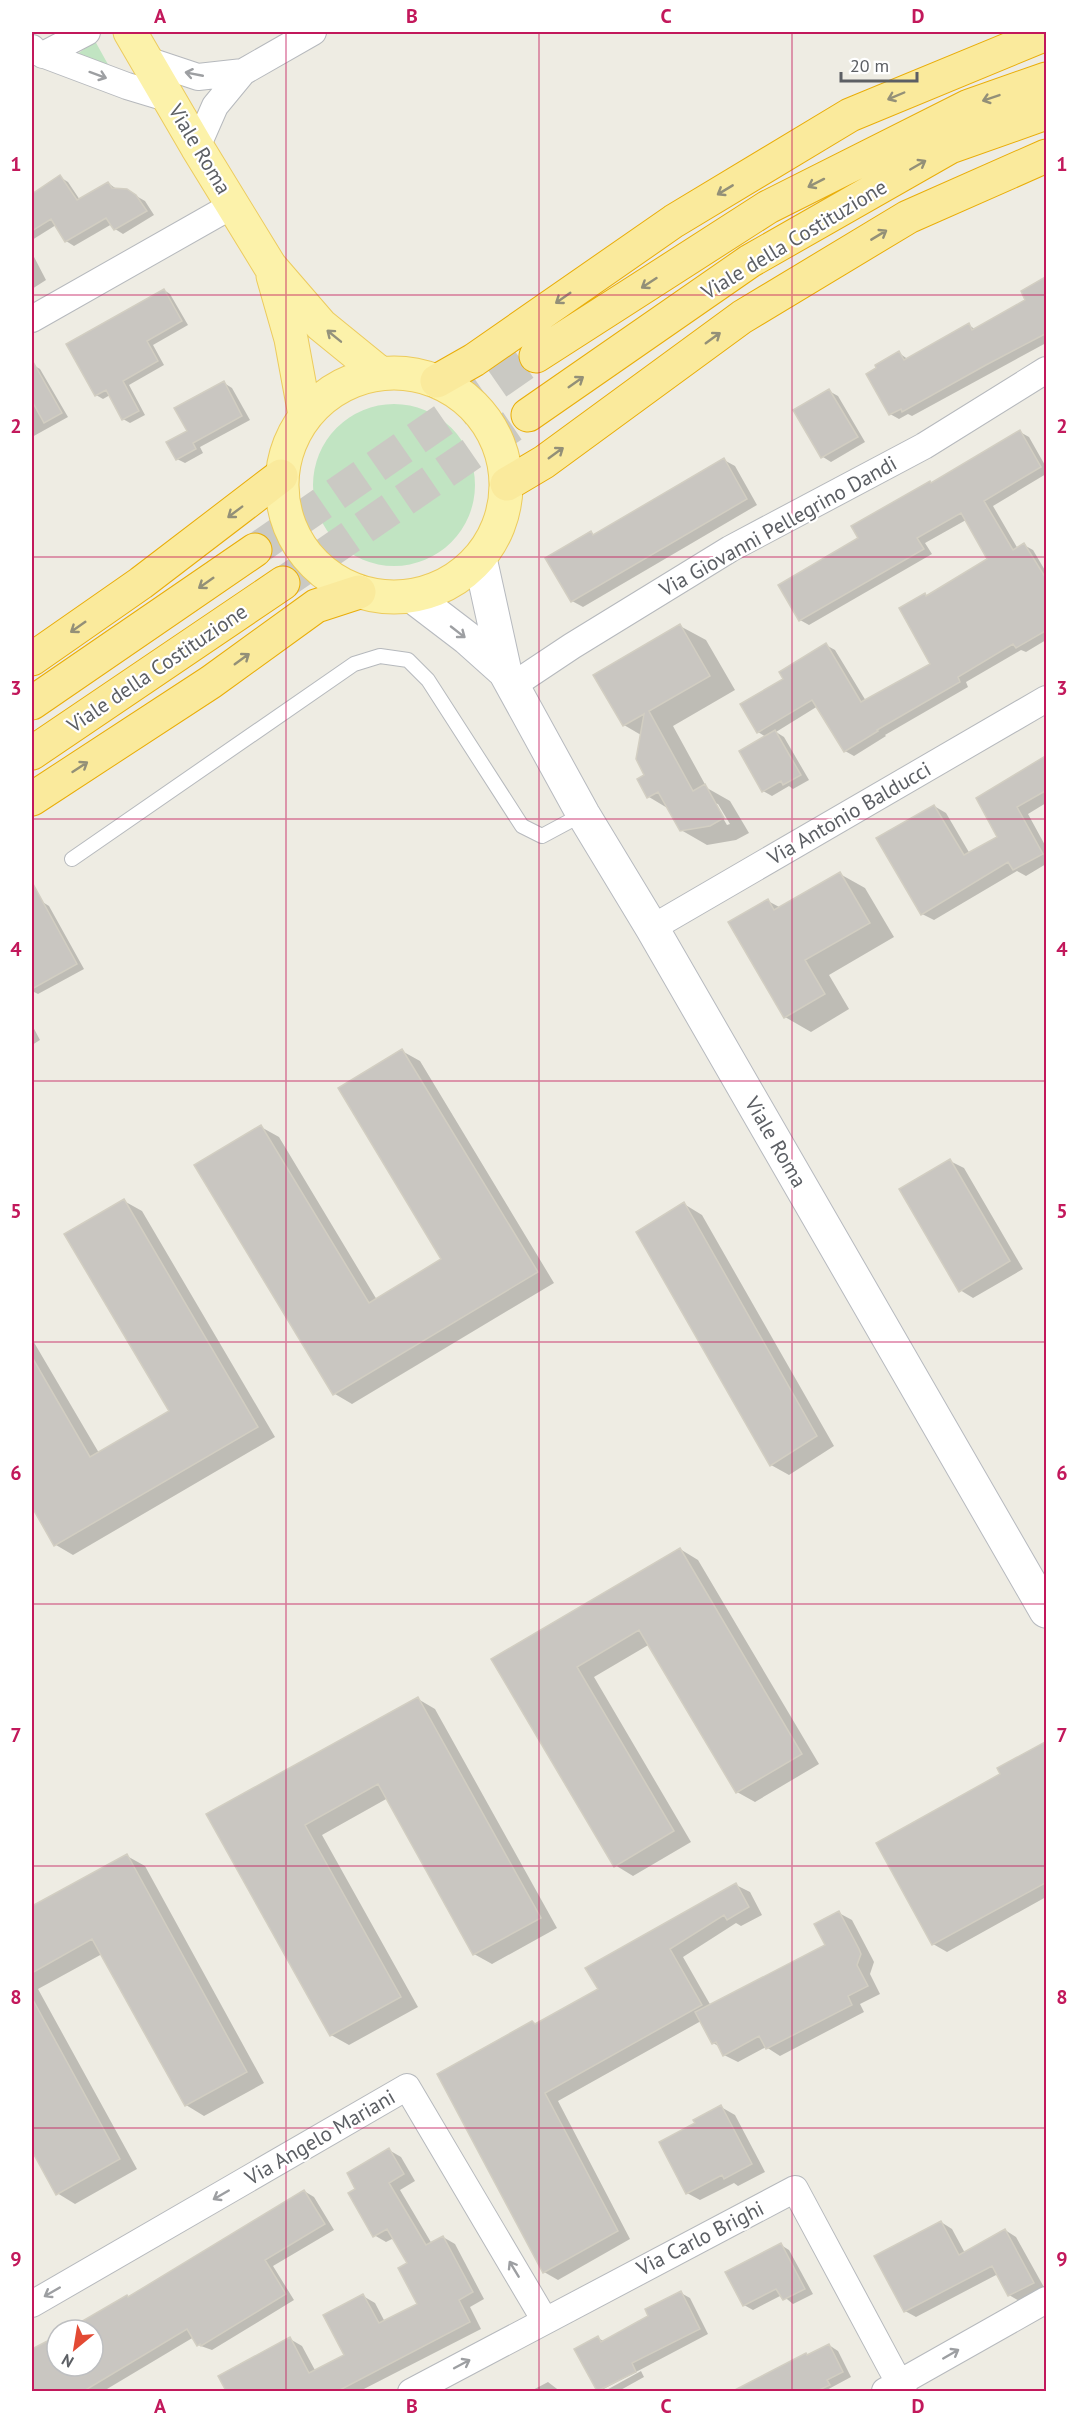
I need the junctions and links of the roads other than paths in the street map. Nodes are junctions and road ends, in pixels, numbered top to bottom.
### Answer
1 (87, 32) edge
2 (130, 32) edge
3 (313, 32) edge
4 (1047, 34) edge
5 (38, 51) edge
6 (147, 60) junction
7 (243, 72) junction
8 (1047, 78) edge
9 (170, 99) junction
10 (1047, 112) edge
11 (197, 147) junction
12 (1047, 156) edge
13 (233, 205) junction
14 (270, 266) junction
15 (32, 319) edge
16 (536, 356) tunnel mouth
17 (1047, 370) edge
18 (380, 373) junction
19 (436, 381) junction
20 (305, 415) junction
21 (528, 415) tunnel mouth
22 (281, 476) junction
23 (507, 484) junction
24 (255, 549) tunnel mouth
25 (480, 558) junction
26 (283, 583) tunnel mouth
27 (359, 592) junction
28 (412, 596) junction
29 (32, 659) edge
30 (509, 679) junction
31 (1047, 699) edge
32 (32, 703) edge
33 (32, 753) edge
34 (32, 799) edge
35 (583, 814) junction
36 (72, 859) dead end
37 (652, 928) junction
38 (1047, 1611) edge
39 (1047, 2300) edge
40 (32, 2304) edge
41 (544, 2319) junction
42 (896, 2389) edge
43 (411, 2391) edge

1 - 5 street
2 - 6 main road, Viale Roma
3 - 7 street
4 -> 19 highway
5 -> 9 street
7 -> 6 street
6 - 9 main road, Viale Roma
7 - 11 street
8 -> 16 highway, Viale della Costituzione
9 - 11 main road, Viale Roma
21 -> 10 highway, Viale della Costituzione
11 - 13 main road, Viale Roma
23 -> 12 highway
13 - 14 main road, Viale Roma
13 - 15 street
18 -> 14 main road, Viale Roma
14 - 20 main road, Viale Roma
17 - 30 street, Via Giovanni Pellegrino Dandi
18 - 19 main road
18 - 20 main road
19 - 23 main road
20 - 22 main road
22 - 27 main road
22 -> 29 highway
23 - 25 main road
24 -> 32 highway, Viale della Costituzione
25 - 28 main road
25 - 30 main road, Viale Roma
26 - 33 highway, Viale della Costituzione
27 - 28 main road
34 -> 27 highway
28 -> 30 main road, Viale Roma
30 - 35 main road, Viale Roma
31 - 37 street, Via Antonio Balducci
35 - 36 lane
35 - 37 main road, Viale Roma
37 - 38 main road, Viale Roma
42 -> 39 street
41 -> 40 street, Via Angelo Mariani
41 - 42 street, Via Carlo Brighi
43 -> 41 street, Via Carlo Brighi

